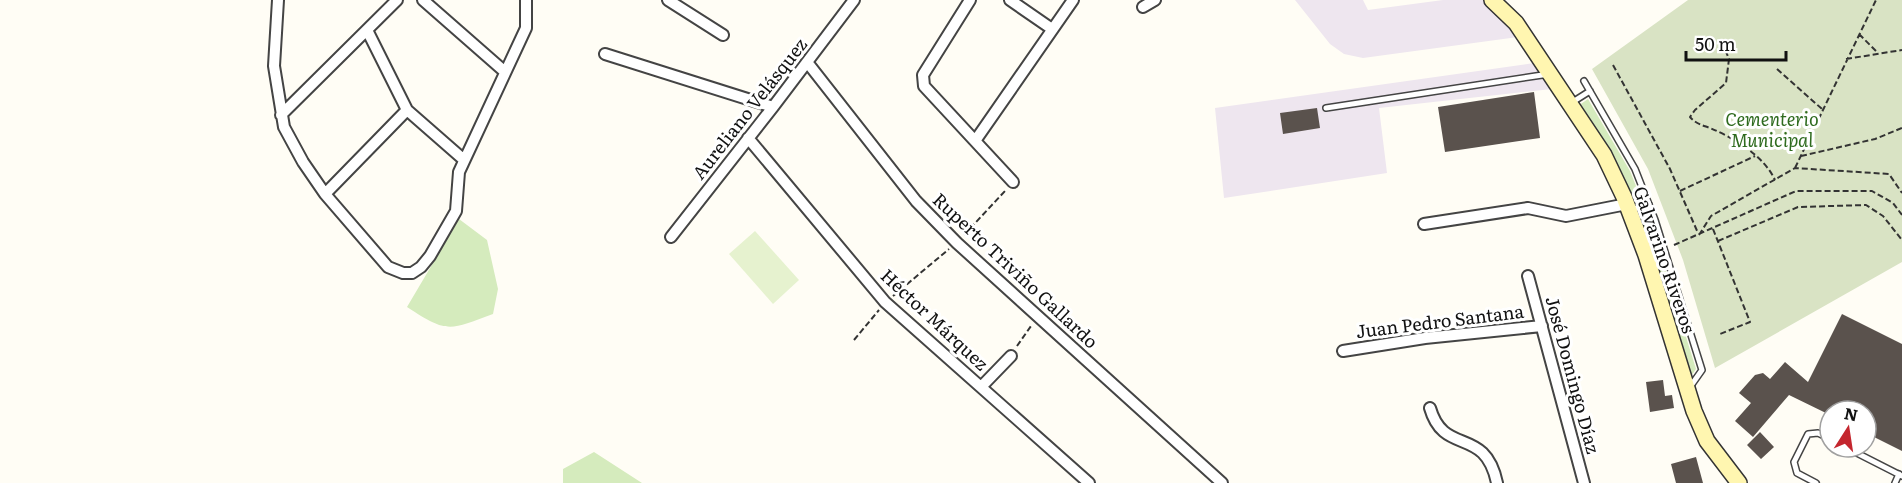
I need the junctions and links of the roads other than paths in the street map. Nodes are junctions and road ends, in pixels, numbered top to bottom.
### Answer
1 (278, 0) edge
2 (398, 0) edge
3 (423, 0) edge
4 (526, 0) edge
5 (668, 0) edge
6 (854, 0) edge
7 (970, 0) edge
8 (1010, 0) edge
9 (1073, 0) edge
10 (1155, 0) edge
11 (1492, 0) edge
12 (1143, 7) dead end
13 (1052, 28) junction
14 (367, 30) junction
15 (723, 35) dead end
16 (605, 54) dead end
17 (807, 62) junction
18 (504, 71) junction
19 (1550, 74) junction
20 (1584, 81) dead end
21 (1590, 91) junction
22 (1570, 104) junction
23 (773, 107) junction
24 (1326, 108) dead end
25 (407, 110) junction
26 (281, 115) junction
27 (748, 138) junction
28 (975, 141) junction
29 (463, 159) junction
30 (1013, 182) road end
31 (326, 194) junction
32 (1649, 204) junction
33 (1628, 208) junction
34 (1424, 224) dead end
35 (671, 237) dead end
36 (1528, 276) dead end
37 (1676, 288) junction
38 (1658, 294) junction
39 (1542, 326) junction
40 (1343, 351) dead end
41 (1011, 356) road end
42 (981, 387) junction
43 (1688, 391) junction
44 (1430, 408) dead end
45 (1818, 433) edge
46 (1869, 459) edge
47 (1900, 475) edge
48 (1733, 482) edge
49 (1089, 483) edge
50 (1222, 483) edge
51 (1497, 483) edge
52 (1584, 483) edge
53 (1816, 483) edge
54 (1895, 483) edge

1 - 26 street
2 - 14 street
3 - 18 street
4 - 18 street
5 - 15 street
6 - 17 street, Aureliano Velásquez
7 - 28 street
8 - 13 street
9 - 13 street
10 - 12 street
11 - 19 street, Galvarino Riveros
13 - 28 street
14 - 25 street
14 - 26 street
16 - 23 street
17 - 23 street, Aureliano Velásquez
17 - 50 street, Ruperto Triviño Gallardo
18 - 29 street
19 - 22 street, Galvarino Riveros
19 - 24 lane
20 - 21 lane
21 - 22 lane
21 - 32 lane
22 - 33 street, Galvarino Riveros
23 - 27 street, Aureliano Velásquez
25 - 29 street
25 - 31 street
26 - 31 street
27 - 35 street, Aureliano Velásquez
27 - 42 street, Héctor Márquez
28 - 30 street
29 - 31 street
32 - 33 lane
32 - 37 lane
33 - 34 street
33 - 38 street, Galvarino Riveros
36 - 39 street, José Domingo Díaz
37 - 38 lane
37 - 43 lane
38 - 43 street, Galvarino Riveros
39 - 40 street, Juan Pedro Santana
39 - 52 street, José Domingo Díaz
41 - 42 street
42 - 49 street, Héctor Márquez
43 - 48 street, Galvarino Riveros
44 - 51 street
45 - 53 lane
46 - 47 lane
47 - 54 lane

